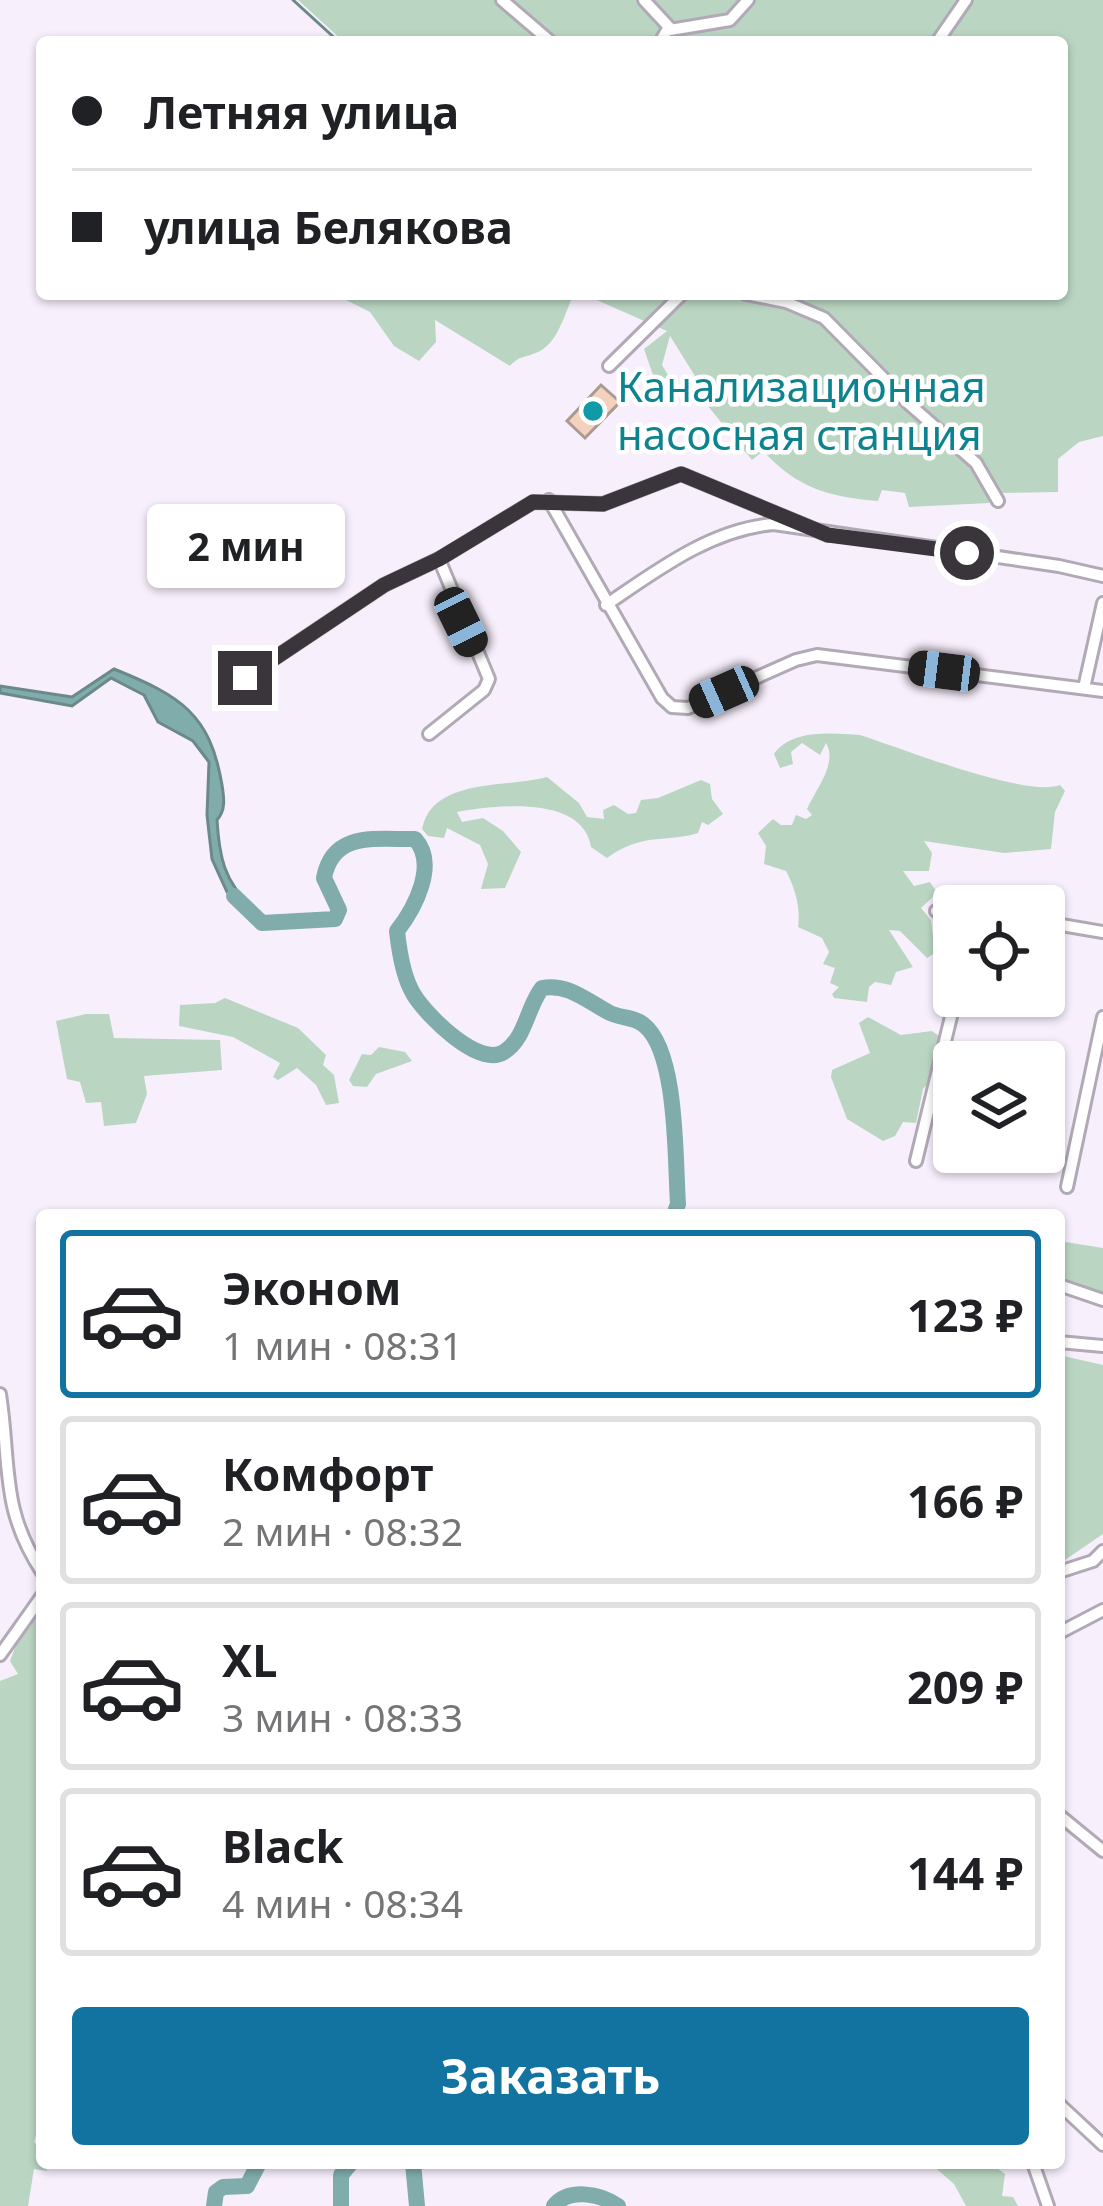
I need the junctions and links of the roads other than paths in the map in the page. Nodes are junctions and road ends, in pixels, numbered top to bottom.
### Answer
1 (502, 0) edge
2 (644, 0) edge
3 (748, 0) edge
4 (966, 0) edge
5 (670, 31) junction
6 (544, 36) edge
7 (665, 36) edge
8 (941, 36) edge
9 (676, 300) edge
10 (776, 300) edge
11 (609, 366) dead end
12 (549, 500) junction
13 (998, 501) dead end
14 (828, 535) junction
15 (439, 559) junction
16 (1103, 576) edge
17 (1103, 603) edge
18 (606, 605) junction
19 (245, 678) dead end
20 (1084, 688) junction
21 (1103, 691) edge
22 (429, 734) dead end
23 (1065, 926) edge
24 (1103, 932) edge
25 (951, 1017) edge
26 (1103, 1017) edge
27 (916, 1161) dead end
28 (1067, 1187) dead end
29 (1065, 1287) edge
30 (1103, 1300) edge
31 (1103, 1336) edge
32 (1083, 1341) junction
33 (1065, 1342) edge
34 (1103, 1346) edge
35 (0, 1394) edge
36 (1103, 1551) edge
37 (36, 1564) edge
38 (1065, 1570) edge
39 (36, 1604) edge
40 (1103, 1610) edge
41 (1065, 1630) edge
42 (0, 1655) edge
43 (1065, 1821) edge
44 (1103, 1851) edge
45 (1065, 2110) edge
46 (1103, 2145) edge
47 (1035, 2169) edge
48 (1048, 2206) edge

1 - 6 street
2 - 5 street
3 - 5 street
4 - 8 street
5 - 7 street
9 - 11 street
10 - 13 street
12 - 14 street
12 - 15 street
12 - 18 street
14 - 16 street
14 - 18 street
15 - 19 street
15 - 22 street
17 - 20 street
18 - 20 street
20 - 21 street
23 - 24 street
25 - 27 street
26 - 28 street
29 - 30 street
31 - 32 street
32 - 33 street
32 - 34 street
35 - 37 street
36 - 38 street
39 - 42 street
40 - 41 street
43 - 44 street
45 - 46 street
47 - 48 street

